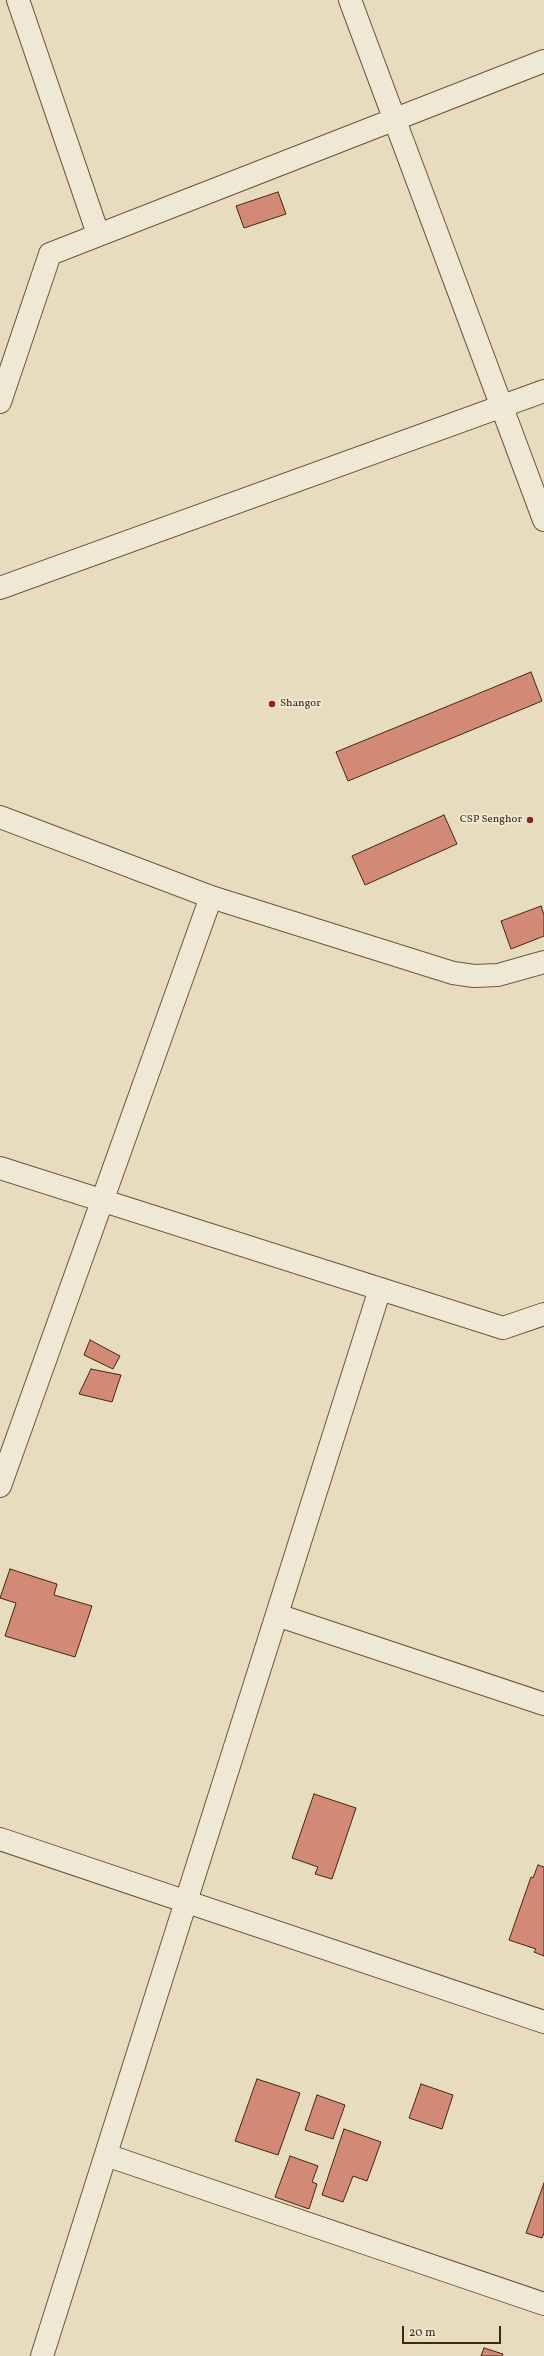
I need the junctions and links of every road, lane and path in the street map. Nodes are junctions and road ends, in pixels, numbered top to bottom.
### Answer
1 (18, 0) edge
2 (350, 0) edge
3 (544, 61) edge
4 (395, 119) junction
5 (98, 234) junction
6 (544, 391) edge
7 (0, 402) edge
8 (502, 407) junction
9 (544, 520) edge
10 (0, 588) edge
11 (0, 817) edge
12 (211, 897) junction
13 (544, 962) edge
14 (0, 1168) edge
15 (102, 1201) junction
16 (380, 1289) junction
17 (544, 1314) edge
18 (0, 1486) edge
19 (277, 1615) junction
20 (544, 1704) edge
21 (0, 1839) edge
22 (187, 1902) junction
23 (544, 2022) edge
24 (106, 2155) junction
25 (544, 2304) edge
26 (42, 2356) edge

1 - 5 street
2 - 4 street
3 - 4 street
4 - 5 street
4 - 8 street
5 - 7 street
6 - 8 street
8 - 9 street
8 - 10 street
11 - 12 street
12 - 13 street
12 - 15 street
14 - 15 street
15 - 16 street
15 - 18 street
16 - 17 street
16 - 19 street
19 - 20 street
19 - 22 street
21 - 22 street
22 - 23 street
22 - 24 street
24 - 25 street
24 - 26 street

